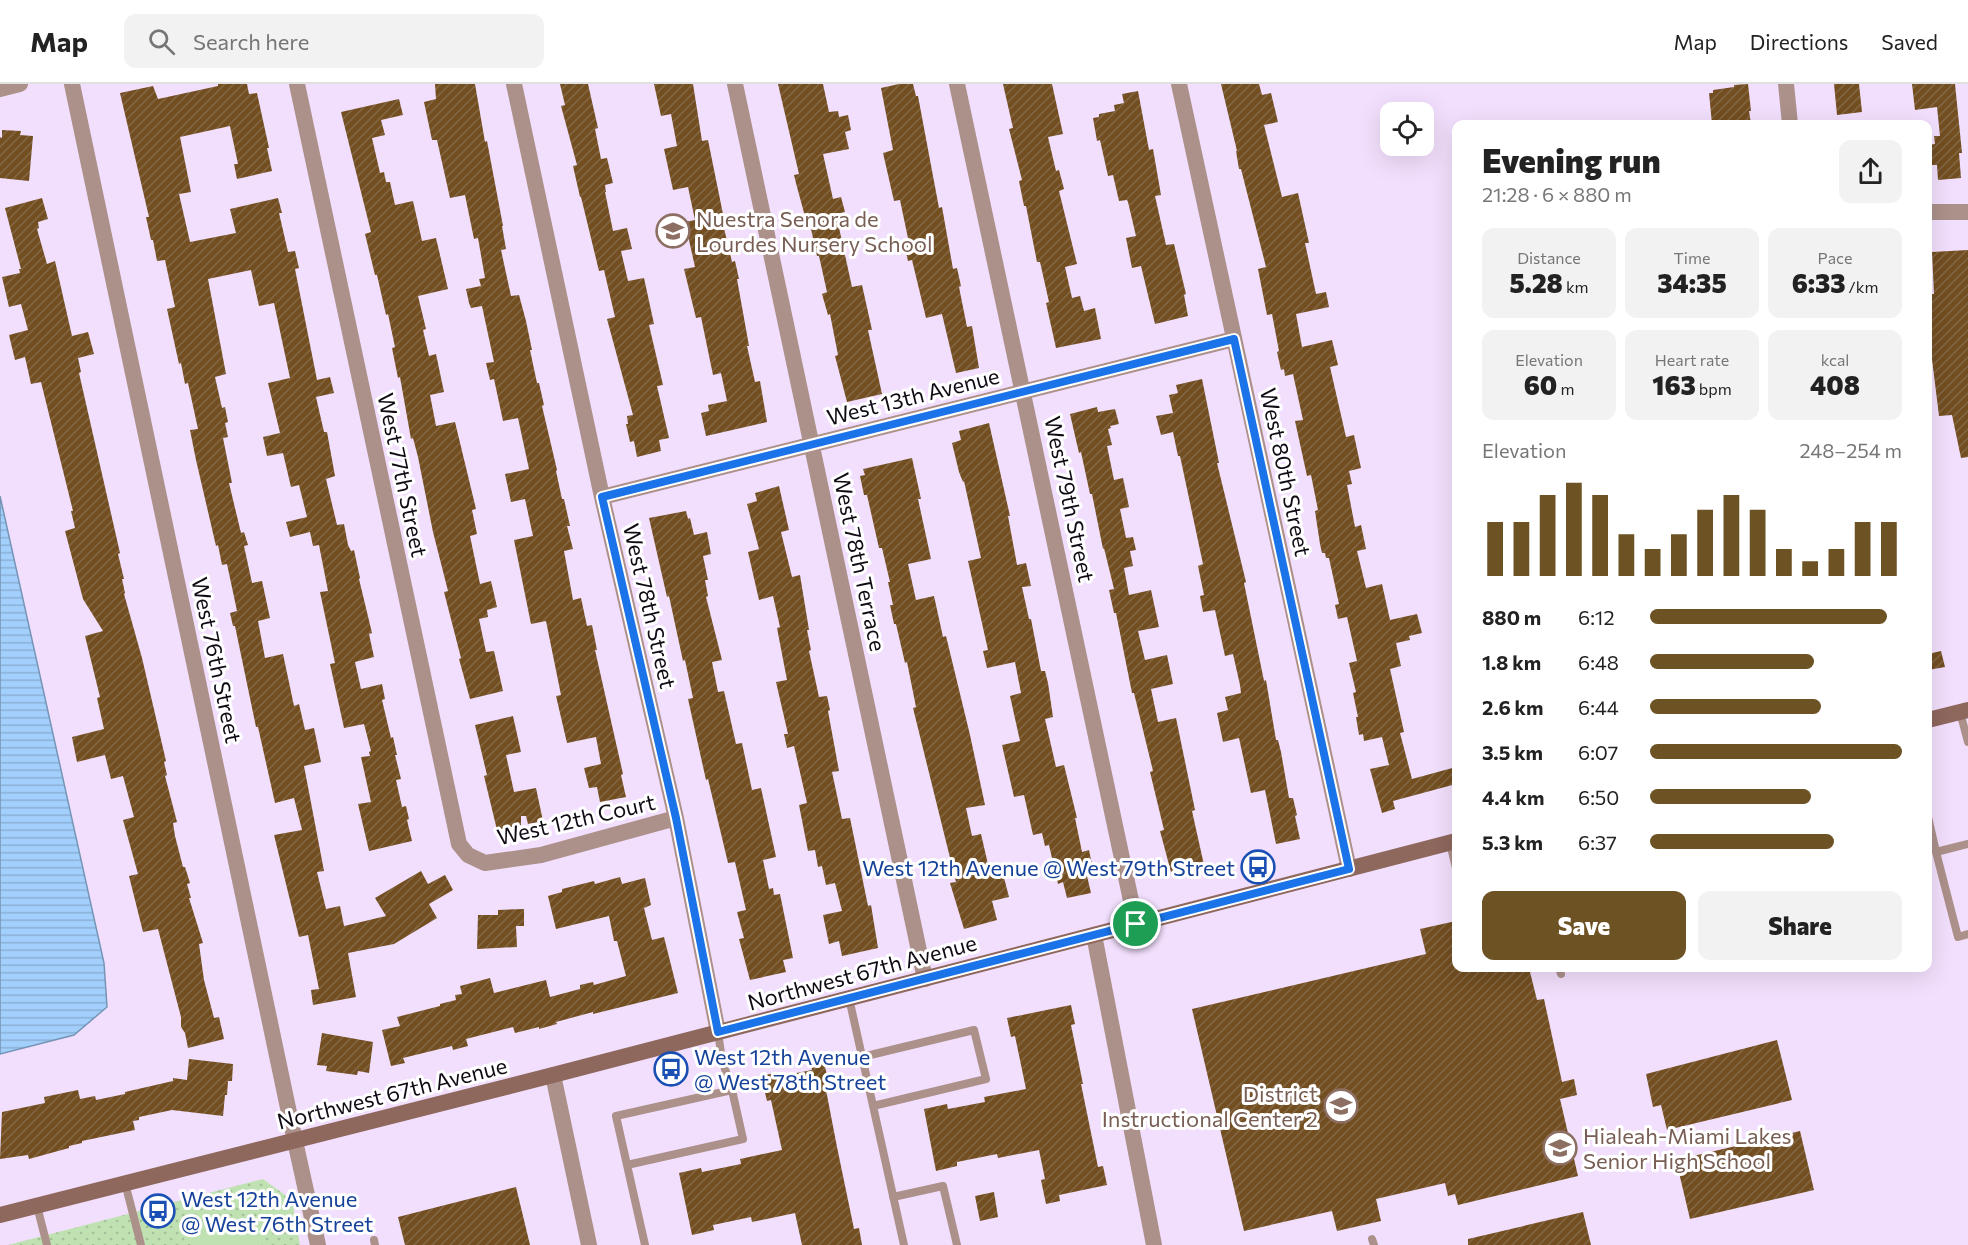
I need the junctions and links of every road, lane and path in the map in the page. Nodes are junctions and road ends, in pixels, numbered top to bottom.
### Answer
1 (20, 84) edge
2 (72, 84) edge
3 (297, 84) edge
4 (514, 84) edge
5 (735, 84) edge
6 (957, 84) edge
7 (1179, 84) edge
8 (1786, 84) edge
9 (0, 89) edge
10 (1790, 120) edge
11 (1932, 212) edge
12 (1968, 212) edge
13 (1234, 339) junction
14 (1024, 391) junction
15 (813, 445) junction
16 (602, 497) junction
17 (1964, 711) edge
18 (1932, 719) edge
19 (1968, 742) edge
20 (676, 818) junction
21 (1932, 834) edge
22 (1452, 842) edge
23 (1968, 844) edge
24 (1936, 852) junction
25 (485, 863) joint
26 (1349, 869) junction
27 (1136, 924) junction
28 (1968, 934) edge
29 (1094, 935) junction
30 (925, 979) junction
31 (849, 998) junction
32 (718, 1032) junction
33 (862, 1057) junction
34 (553, 1075) junction
35 (732, 1090) junction
36 (873, 1106) junction
37 (295, 1141) junction
38 (627, 1166) junction
39 (125, 1183) junction
40 (893, 1197) junction
41 (37, 1206) junction
42 (0, 1215) edge
43 (47, 1245) edge
44 (141, 1245) edge
45 (318, 1245) edge
46 (589, 1245) edge
47 (645, 1245) edge
48 (904, 1245) edge
49 (957, 1245) edge
50 (1154, 1245) edge

1 - 9 street
2 - 37 street, West 76th Street
3 - 25 street, West 77th Street
4 - 16 street, West 78th Street
5 - 15 street, West 78th Terrace
6 - 14 street, West 79th Street
7 - 13 street, West 80th Street
8 - 10 street
11 - 12 street
13 - 14 street, West 13th Avenue
13 - 26 street, West 80th Street
14 - 15 street, West 13th Avenue
14 - 27 street, West 79th Street
15 - 16 street, West 13th Avenue
15 - 30 street, West 78th Terrace
16 - 20 street, West 78th Street
17 - 18 main road
17 - 19 lane
20 - 25 street, West 12th Court
20 - 32 street, West 78th Street
21 - 24 lane
22 - 26 main road, Northwest 67th Avenue
23 - 24 lane
24 - 28 lane
26 - 27 main road, Northwest 67th Avenue
27 - 29 main road, Northwest 67th Avenue
29 - 30 main road, Northwest 67th Avenue
29 - 50 street
30 - 31 main road, Northwest 67th Avenue
31 - 32 main road, Northwest 67th Avenue
31 - 33 lane
32 - 34 main road, Northwest 67th Avenue
32 - 35 lane
33 - 36 lane
33 - 36 lane
34 - 37 main road, Northwest 67th Avenue
34 - 46 street
35 - 38 lane
35 - 38 lane
36 - 40 lane
37 - 39 main road, Northwest 67th Avenue
37 - 45 street, West 76th Street
38 - 47 lane
39 - 41 main road, Northwest 67th Avenue
39 - 44 lane
40 - 48 lane
40 - 49 lane
41 - 42 main road, Northwest 67th Avenue
41 - 43 lane

